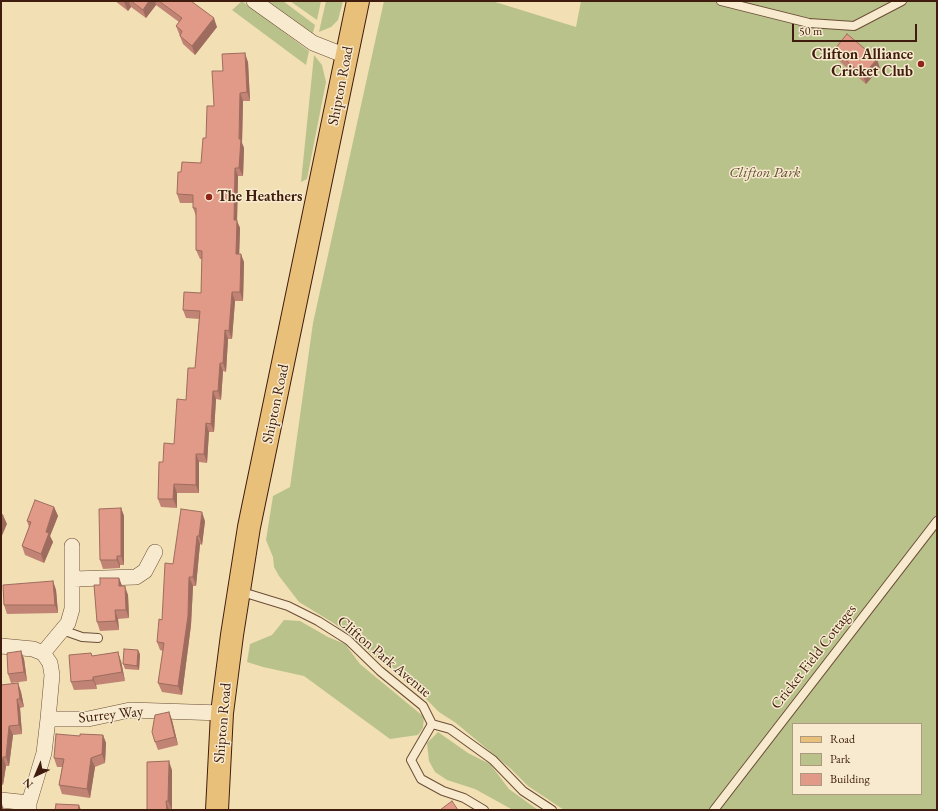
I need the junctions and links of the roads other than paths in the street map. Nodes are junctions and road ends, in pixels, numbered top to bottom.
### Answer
1 (254, 1) edge
2 (358, 1) edge
3 (720, 1) edge
4 (902, 1) edge
5 (346, 56) junction
6 (937, 521) edge
7 (72, 546) dead end
8 (154, 552) dead end
9 (73, 579) junction
10 (238, 591) junction
11 (62, 630) junction
12 (98, 638) dead end
13 (1, 646) edge
14 (43, 653) junction
15 (222, 713) junction
16 (48, 719) junction
17 (432, 724) junction
18 (1, 800) edge
19 (29, 806) edge
20 (217, 810) edge
21 (484, 810) edge
22 (552, 810) edge
23 (714, 810) edge

1 - 5 street
2 - 5 main road, Shipton Road
3 - 4 lane
5 - 10 main road, Shipton Road
6 - 23 lane, Cricket Field Cottages
7 - 9 street
8 - 9 street
9 - 11 street
10 - 15 main road, Shipton Road
10 - 17 lane, Clifton Park Avenue
11 - 12 lane
11 - 14 street
13 - 14 street
14 - 16 street
15 - 16 street, Surrey Way
15 - 20 main road, Shipton Road
16 - 19 street
17 - 21 lane
17 - 22 lane
18 - 19 street

